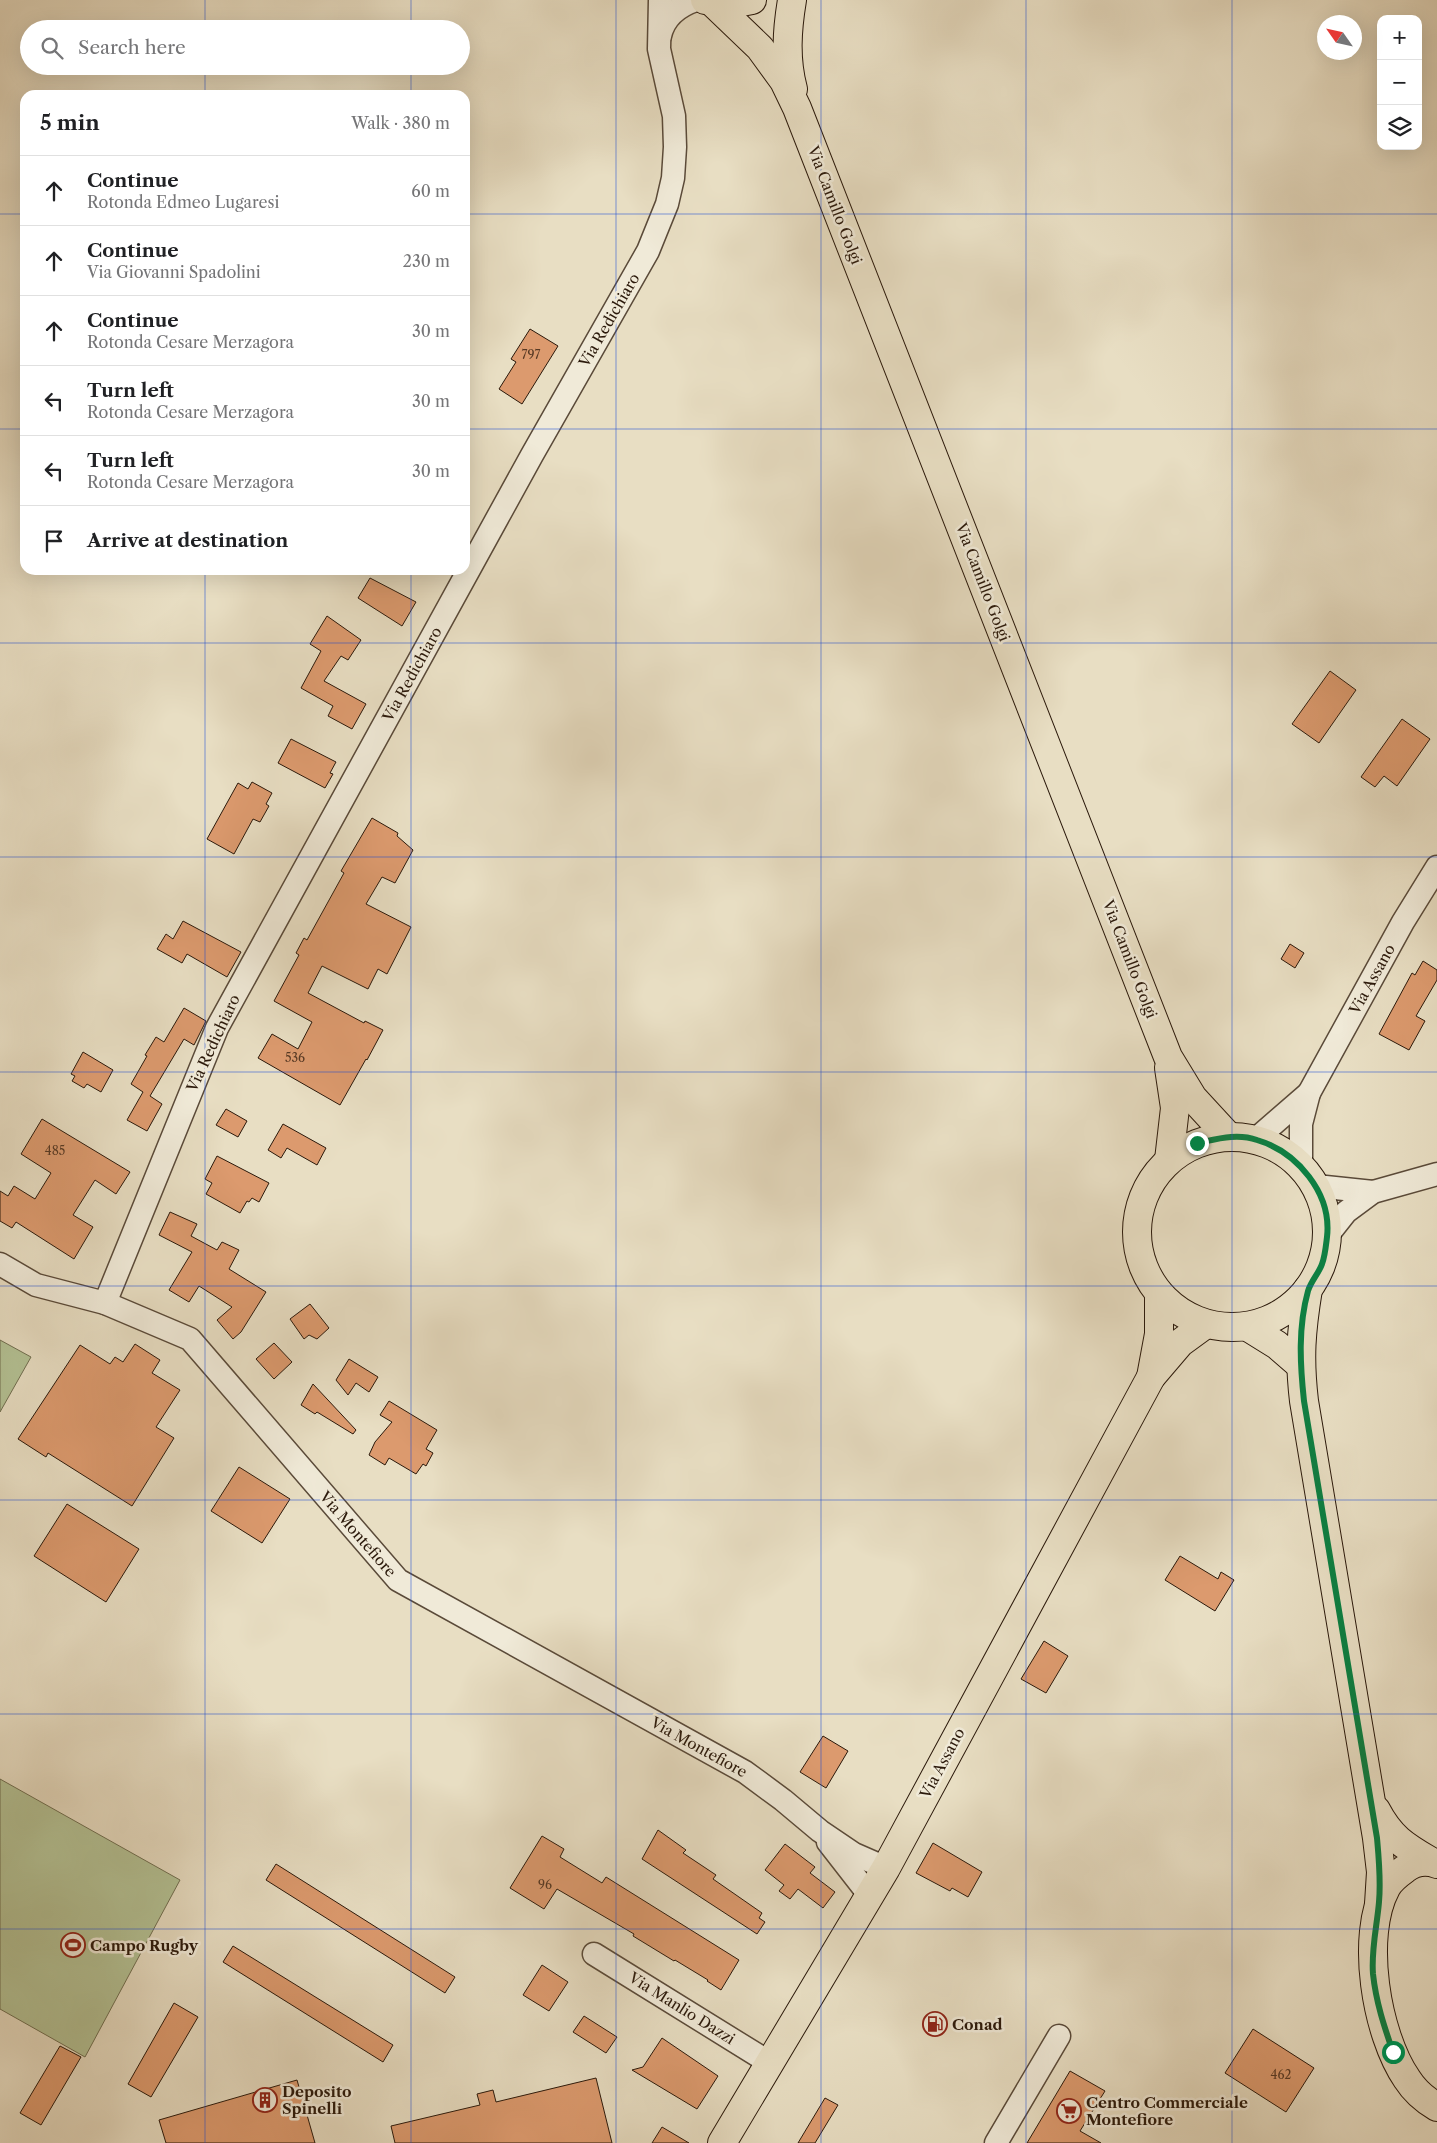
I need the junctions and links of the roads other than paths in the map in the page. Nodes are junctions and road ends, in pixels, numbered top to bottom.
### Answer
1 (660, 0) edge
2 (752, 0) edge
3 (792, 0) edge
4 (704, 1) edge
5 (659, 39) junction
6 (797, 108) junction
7 (470, 568) edge
8 (466, 575) edge
9 (1437, 867) edge
10 (1168, 1057) junction
11 (1310, 1093) junction
12 (1228, 1136) junction
13 (1256, 1139) junction
14 (1169, 1160) junction
15 (1437, 1174) edge
16 (1308, 1176) junction
17 (1373, 1192) junction
18 (1327, 1236) junction
19 (0, 1264) edge
20 (1308, 1289) junction
21 (1159, 1294) junction
22 (105, 1303) junction
23 (1206, 1324) junction
24 (1248, 1326) junction
25 (1300, 1365) junction
26 (1151, 1377) junction
27 (1370, 1796) junction
28 (820, 1831) junction
29 (1433, 1863) edge
30 (886, 1868) junction
31 (870, 1896) junction
32 (1379, 1904) junction
33 (594, 1954) dead end
34 (1059, 2036) dead end
35 (770, 2063) junction
36 (1433, 2108) edge
37 (722, 2143) edge
38 (996, 2143) edge

1 - 5 street, Via Redichiaro
2 - 4 main road
3 - 6 main road, Via Camillo Golgi
4 - 5 street
4 - 6 main road, Via Camillo Golgi
5 - 7 street, Via Redichiaro
6 - 10 main road, Via Camillo Golgi
8 - 22 street, Via Redichiaro
9 - 11 street, Via Assano
10 - 12 main road, Via Camillo Golgi
10 - 14 main road, Via Camillo Golgi
11 - 13 street, Via Assano
11 - 16 street, Via Assano
12 - 13 main road
12 - 14 main road
13 - 16 main road
14 - 21 main road
15 - 17 street
16 - 17 street
16 - 18 main road
17 - 18 street
18 - 20 main road
19 - 22 street, Via Montefiore
20 - 24 main road
20 - 25 main road
21 - 23 main road
21 - 26 main road, Via Assano
22 - 28 street, Via Montefiore
23 - 24 main road
23 - 26 main road, Via Assano
24 - 25 main road
25 - 27 main road
26 - 30 main road, Via Assano
27 - 29 main road
27 - 32 main road
28 - 30 street, Via Montefiore
28 - 31 street, Via Montefiore
29 - 32 main road
30 - 31 main road, Via Assano
31 - 35 main road, Via Assano
32 - 36 main road
33 - 35 street, Via Manlio Dazzi
34 - 38 street
35 - 37 main road, Via Assano

